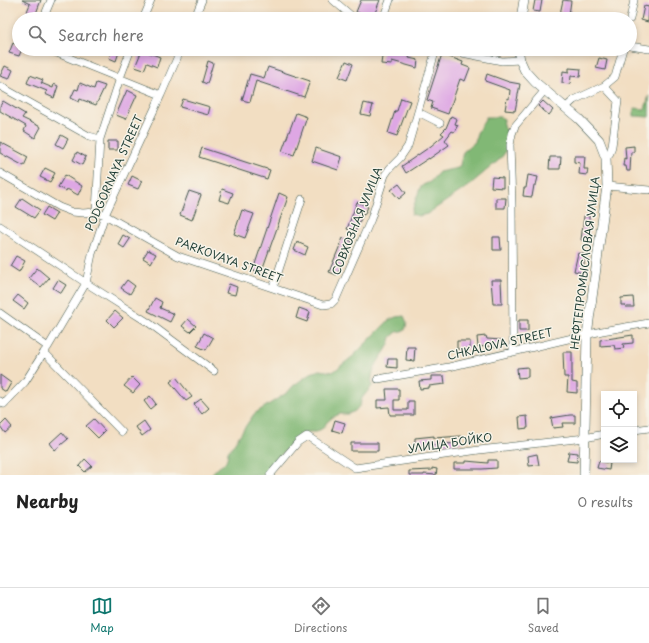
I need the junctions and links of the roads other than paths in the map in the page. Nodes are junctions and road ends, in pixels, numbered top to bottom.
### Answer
1 (51, 0) edge
2 (151, 0) edge
3 (202, 0) edge
4 (332, 0) edge
5 (390, 0) edge
6 (524, 0) edge
7 (634, 0) edge
8 (46, 12) edge
9 (146, 12) edge
10 (197, 12) edge
11 (347, 12) edge
12 (386, 12) edge
13 (522, 12) edge
14 (631, 12) edge
15 (637, 47) edge
16 (649, 49) edge
17 (65, 56) edge
18 (128, 56) edge
19 (178, 56) edge
20 (434, 56) edge
21 (477, 56) edge
22 (519, 56) edge
23 (621, 56) edge
24 (520, 60) junction
25 (120, 78) junction
26 (0, 86) edge
27 (604, 86) junction
28 (545, 90) junction
29 (161, 95) junction
30 (565, 108) junction
31 (418, 112) junction
32 (440, 123) dead end
33 (100, 140) junction
34 (606, 158) junction
35 (0, 173) edge
36 (607, 186) junction
37 (649, 190) edge
38 (302, 199) dead end
39 (96, 212) junction
40 (105, 215) junction
41 (0, 226) edge
42 (86, 284) junction
43 (273, 288) junction
44 (323, 305) joint
45 (0, 313) edge
46 (649, 323) edge
47 (587, 335) junction
48 (46, 350) junction
49 (513, 352) junction
50 (214, 371) dead end
51 (378, 378) dead end
52 (2, 403) edge
53 (649, 428) edge
54 (637, 430) edge
55 (122, 432) dead end
56 (601, 435) edge
57 (585, 438) junction
58 (270, 475) edge
59 (584, 475) edge

1 - 8 street
2 - 9 street
3 - 10 street
4 - 11 street
5 - 12 street
6 - 13 main road
7 - 14 street
15 - 16 street
17 - 25 street
18 - 25 street
19 - 29 street, PODGORNAYA STREET
20 - 31 street, СОВХОЗНАЯ УЛИЦА
21 - 24 street
22 - 24 main road
23 - 27 street
24 - 28 main road
25 - 29 street
25 - 33 street
26 - 33 street
27 - 30 street
27 - 34 street, НЕФТЕПРОМЫСЛОВАЯ УЛИЦА
28 - 30 main road
28 - 49 street
29 - 40 street, PODGORNAYA STREET
30 - 34 main road
31 - 32 street
31 - 44 street, СОВХОЗНАЯ УЛИЦА
33 - 39 street
34 - 36 main road, НЕФТЕПРОМЫСЛОВАЯ УЛИЦА
35 - 39 street, PARKOVAYA STREET
36 - 37 street
36 - 47 main road, НЕФТЕПРОМЫСЛОВАЯ УЛИЦА
38 - 43 street
39 - 40 street, PARKOVAYA STREET
40 - 42 street, PODGORNAYA STREET
40 - 43 street, PARKOVAYA STREET
41 - 42 street
42 - 48 street, PODGORNAYA STREET
42 - 50 street
43 - 44 street, PARKOVAYA STREET
45 - 48 street
46 - 47 street, CHKALOVA STREET
47 - 49 street, CHKALOVA STREET
47 - 57 main road, НЕФТЕПРОМЫСЛОВАЯ УЛИЦА
48 - 52 street, PODGORNAYA STREET
48 - 55 street
49 - 51 street, CHKALOVA STREET
53 - 54 street
56 - 57 street, УЛИЦА БОЙКО
57 - 58 street, УЛИЦА БОЙКО
57 - 59 main road, НЕФТЕПРОМЫСЛОВАЯ УЛИЦА

